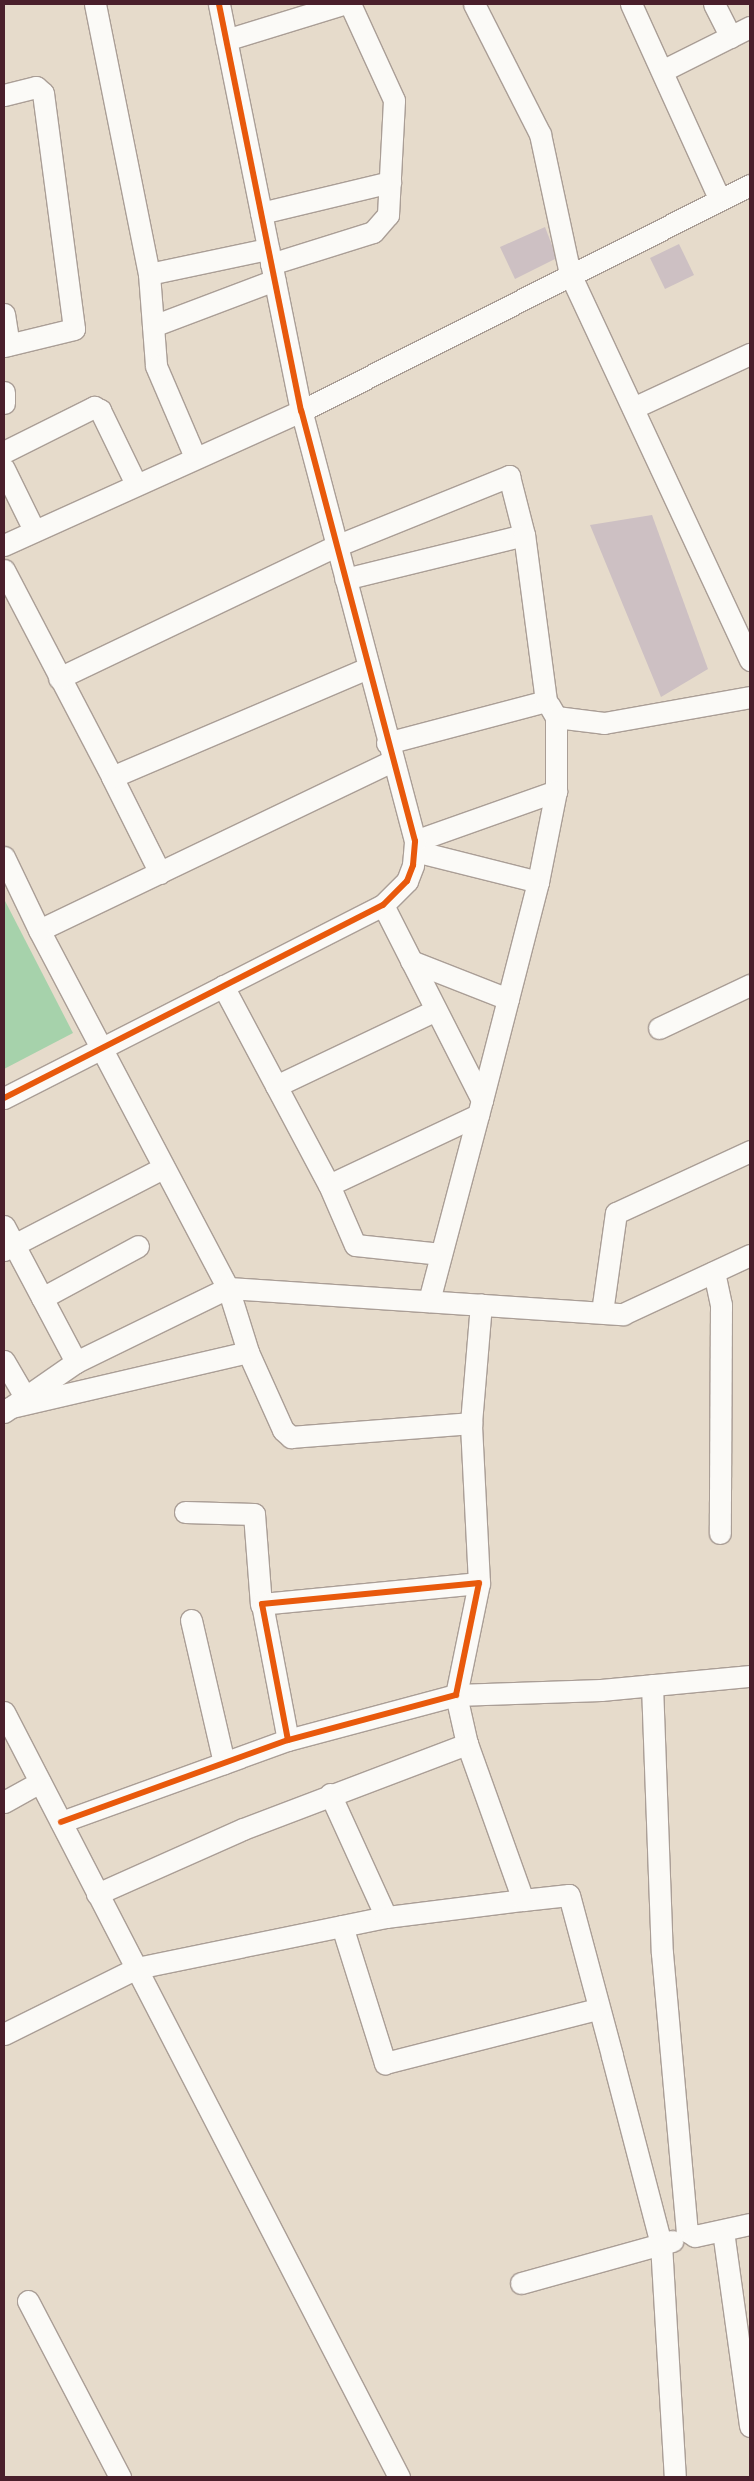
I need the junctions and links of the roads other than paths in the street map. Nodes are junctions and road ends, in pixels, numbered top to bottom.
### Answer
1 (95, 4) edge
2 (219, 4) edge
3 (343, 4) edge
4 (350, 4) edge
5 (474, 4) edge
6 (631, 4) edge
7 (714, 4) edge
8 (750, 27) edge
9 (731, 37) junction
10 (226, 40) junction
11 (662, 72) junction
12 (4, 95) edge
13 (390, 182) junction
14 (750, 185) edge
15 (720, 200) junction
16 (261, 213) junction
17 (271, 264) junction
18 (149, 274) junction
19 (570, 274) junction
20 (4, 314) edge
21 (154, 326) junction
22 (6, 346) edge
23 (750, 354) edge
24 (4, 392) edge
25 (4, 403) edge
26 (633, 408) junction
27 (301, 411) junction
28 (4, 452) edge
29 (195, 457) junction
30 (4, 469) edge
31 (136, 484) junction
32 (34, 530) junction
33 (524, 535) junction
34 (4, 545) edge
35 (336, 546) junction
36 (4, 570) edge
37 (345, 579) junction
38 (750, 660) edge
39 (367, 668) junction
40 (59, 678) junction
41 (750, 697) edge
42 (551, 709) junction
43 (389, 752) junction
44 (112, 777) junction
45 (556, 791) junction
46 (415, 846) junction
47 (4, 857) edge
48 (160, 873) junction
49 (538, 882) junction
50 (383, 905) junction
51 (39, 930) junction
52 (411, 961) junction
53 (750, 985) edge
54 (223, 986) junction
55 (508, 999) junction
56 (436, 1010) junction
57 (659, 1028) dead end
58 (98, 1050) junction
59 (276, 1086) junction
60 (4, 1098) edge
61 (480, 1107) junction
62 (750, 1151) edge
63 (162, 1168) junction
64 (329, 1185) junction
65 (4, 1226) edge
66 (138, 1246) dead end
67 (9, 1248) edge
68 (441, 1254) junction
69 (750, 1255) edge
70 (714, 1272) junction
71 (228, 1288) junction
72 (42, 1298) junction
73 (429, 1301) junction
74 (481, 1304) junction
75 (602, 1312) junction
76 (248, 1352) junction
77 (4, 1361) edge
78 (76, 1362) junction
79 (13, 1406) edge
80 (472, 1423) junction
81 (185, 1512) dead end
82 (720, 1533) dead end
83 (480, 1583) junction
84 (261, 1605) junction
85 (191, 1620) dead end
86 (750, 1676) edge
87 (652, 1685) junction
88 (456, 1695) junction
89 (4, 1712) edge
90 (288, 1740) junction
91 (467, 1744) junction
92 (224, 1763) junction
93 (40, 1782) junction
94 (330, 1794) junction
95 (4, 1802) edge
96 (61, 1822) junction
97 (97, 1894) junction
98 (523, 1900) junction
99 (386, 1916) junction
100 (342, 1926) junction
101 (137, 1968) junction
102 (597, 2009) junction
103 (4, 2034) edge
104 (750, 2224) edge
105 (723, 2231) junction
106 (689, 2236) junction
107 (660, 2244) junction
108 (521, 2283) dead end
109 (28, 2302) dead end
110 (750, 2426) edge
111 (120, 2477) edge
112 (397, 2477) edge
113 (675, 2477) edge

1 - 18 street
2 - 10 street
3 - 10 street
4 - 13 street
5 - 19 street
6 - 11 street
7 - 9 street
8 - 9 street
9 - 11 street
10 - 16 street
11 - 15 street
12 - 22 street
13 - 16 street
13 - 17 street
14 - 15 street
15 - 19 street
16 - 17 street
17 - 18 street
17 - 21 street
17 - 27 street
18 - 21 street
19 - 26 street
19 - 27 street
20 - 22 street
21 - 29 street
23 - 26 street
24 - 25 street
26 - 38 street
27 - 29 street
27 - 35 street
28 - 31 street
29 - 31 street
30 - 32 street
31 - 32 street
32 - 34 street
33 - 35 street
33 - 37 street
33 - 42 street
35 - 37 street
35 - 40 street
36 - 40 street
37 - 39 street
39 - 43 street
39 - 44 street
40 - 44 street
41 - 42 street
42 - 43 street
42 - 45 street
43 - 46 street
43 - 48 street
44 - 48 street
45 - 46 street
45 - 49 street
46 - 49 street
46 - 50 street
47 - 51 street
48 - 51 street
49 - 55 street
50 - 52 street
50 - 54 street
51 - 58 street
52 - 55 street
52 - 56 street
53 - 57 street
54 - 58 street
54 - 59 street
55 - 61 street
56 - 59 street
56 - 61 street
58 - 60 street
58 - 63 street
59 - 64 street
61 - 64 street
61 - 68 street
62 - 75 street
63 - 67 street
63 - 71 street
64 - 68 street
65 - 67 street
66 - 72 street
67 - 72 street
68 - 73 street
69 - 70 street
70 - 75 street
70 - 82 street
71 - 73 street
71 - 76 street
71 - 78 street
72 - 78 street
73 - 74 street
74 - 75 street
74 - 80 street
76 - 79 street
76 - 80 street
77 - 79 street
78 - 79 street
80 - 83 street
81 - 84 street
83 - 84 street
83 - 88 street
84 - 90 street
85 - 92 street
86 - 87 street
87 - 88 street
87 - 106 street
88 - 90 street
88 - 91 street
89 - 93 street
90 - 92 street
91 - 94 street
91 - 98 street
92 - 96 street
93 - 95 street
93 - 96 street
94 - 97 street
94 - 99 street
96 - 97 street
97 - 101 street
98 - 99 street
98 - 102 street
99 - 100 street
100 - 101 street
100 - 102 street
101 - 103 street
101 - 112 street
102 - 107 street
104 - 105 street
105 - 106 street
105 - 110 street
106 - 107 street
107 - 108 street
107 - 113 street
109 - 111 street

